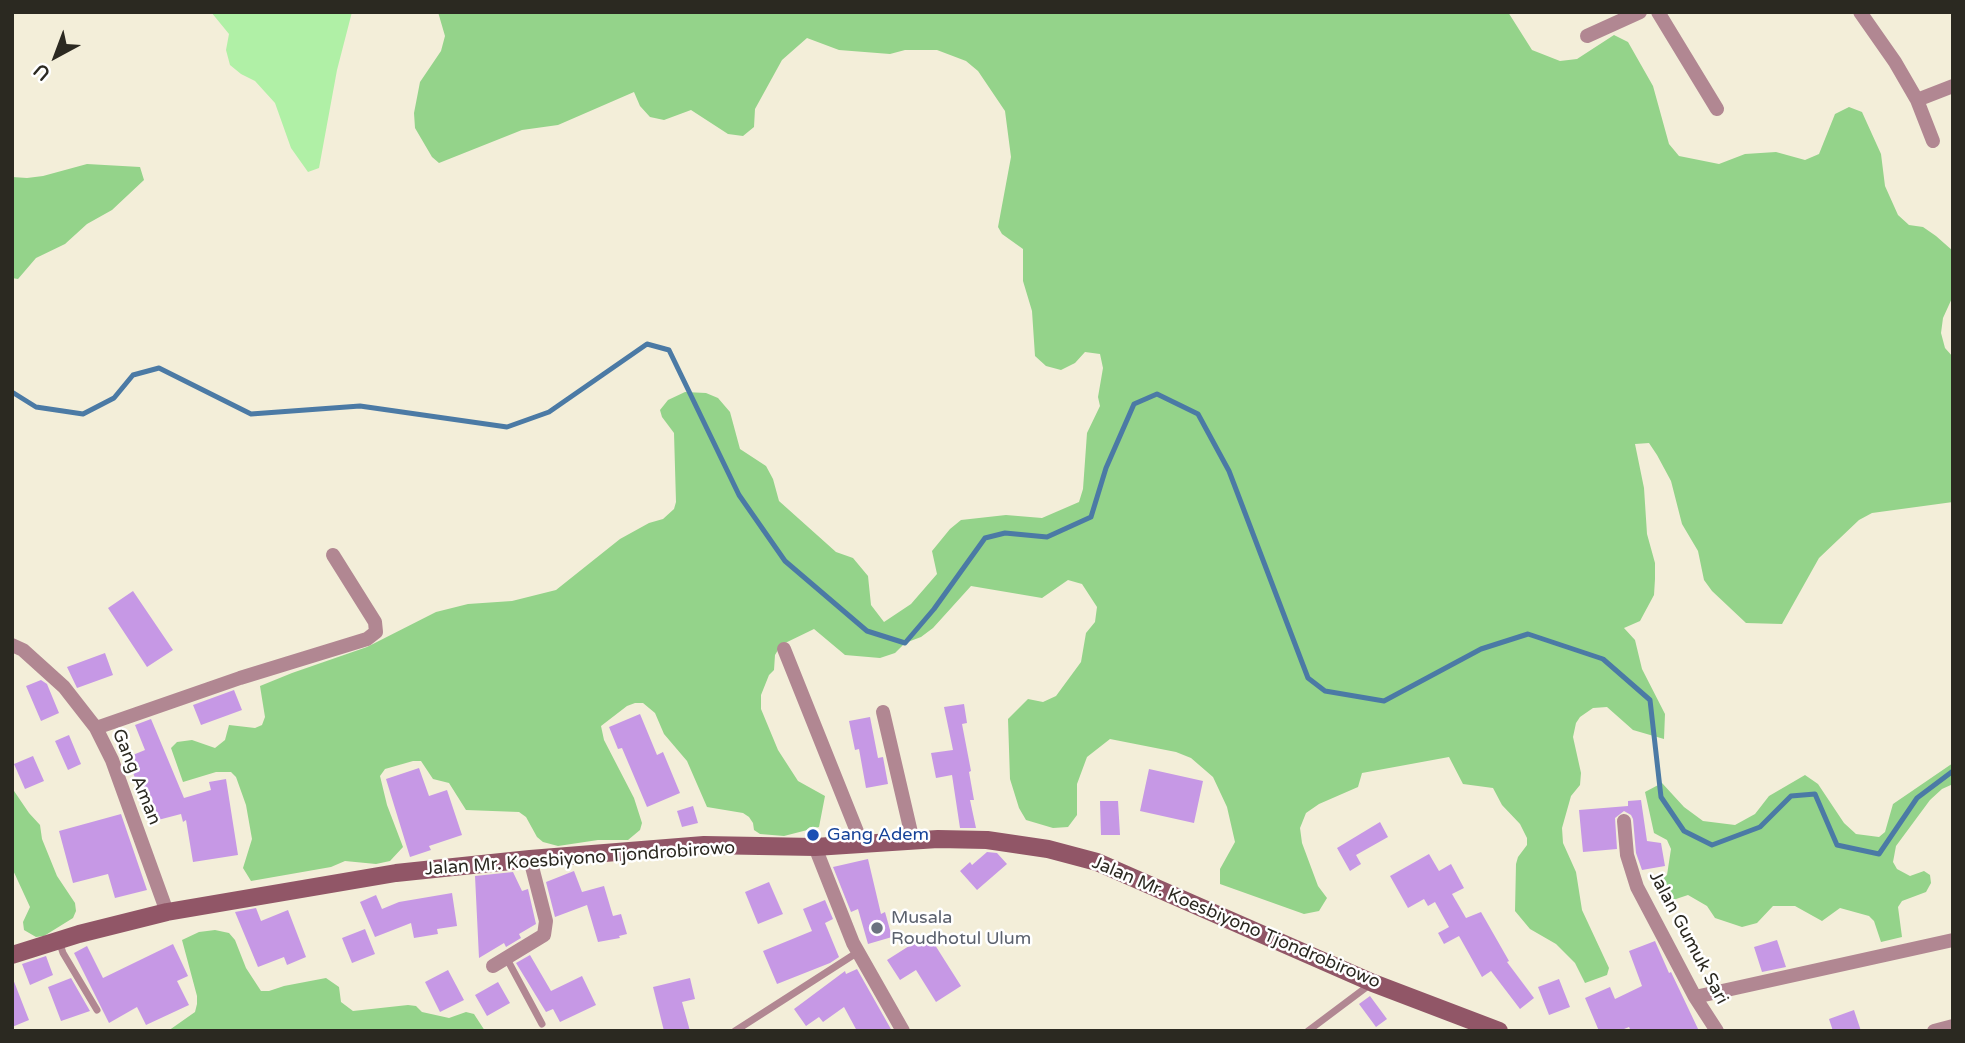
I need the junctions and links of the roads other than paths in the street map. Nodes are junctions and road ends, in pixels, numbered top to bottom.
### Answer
1 (1640, 12) edge
2 (1658, 12) edge
3 (1860, 12) edge
4 (1587, 36) dead end
5 (1953, 86) edge
6 (1917, 100) junction
7 (1717, 109) dead end
8 (1933, 141) dead end
9 (333, 555) dead end
10 (12, 645) edge
11 (784, 649) dead end
12 (883, 712) dead end
13 (96, 728) junction
14 (1624, 821) dead end
15 (914, 841) junction
16 (862, 844) junction
17 (815, 847) junction
18 (530, 859) junction
19 (167, 912) junction
20 (59, 940) junction
21 (1953, 940) edge
22 (13, 952) edge
23 (859, 952) junction
24 (507, 959) junction
25 (493, 966) dead end
26 (1373, 982) junction
27 (1695, 997) junction
28 (97, 1010) dead end
29 (542, 1024) dead end
30 (1953, 1026) edge
31 (734, 1031) edge
32 (903, 1031) edge
33 (1308, 1031) edge
34 (1499, 1031) edge
35 (1717, 1031) edge
36 (1934, 1031) edge

1 - 4 street
2 - 7 street
3 - 6 street
5 - 6 street
6 - 8 street
9 - 13 street
10 - 13 street, Gang Aman
11 - 16 street
12 - 15 street
13 - 19 street, Gang Aman
14 - 27 street, Jalan Gumuk Sari
15 - 16 main road, Jalan Mr. Koesbiyono Tjondrobirowo
15 - 26 main road, Jalan Mr. Koesbiyono Tjondrobirowo
16 - 17 main road, Jalan Mr. Koesbiyono Tjondrobirowo
17 - 18 main road, Jalan Mr. Koesbiyono Tjondrobirowo
17 - 23 street
18 - 19 main road, Jalan Mr. Koesbiyono Tjondrobirowo
18 - 24 street
19 - 20 main road, Jalan Mr. Koesbiyono Tjondrobirowo
20 - 22 main road, Jalan Mr. Koesbiyono Tjondrobirowo
20 - 28 lane
21 - 27 street
23 - 31 lane
23 - 32 street
24 - 25 street
24 - 29 lane
26 - 33 lane
26 - 34 main road, Jalan Mr. Koesbiyono Tjondrobirowo
27 - 35 street, Jalan Gumuk Sari
30 - 36 street

